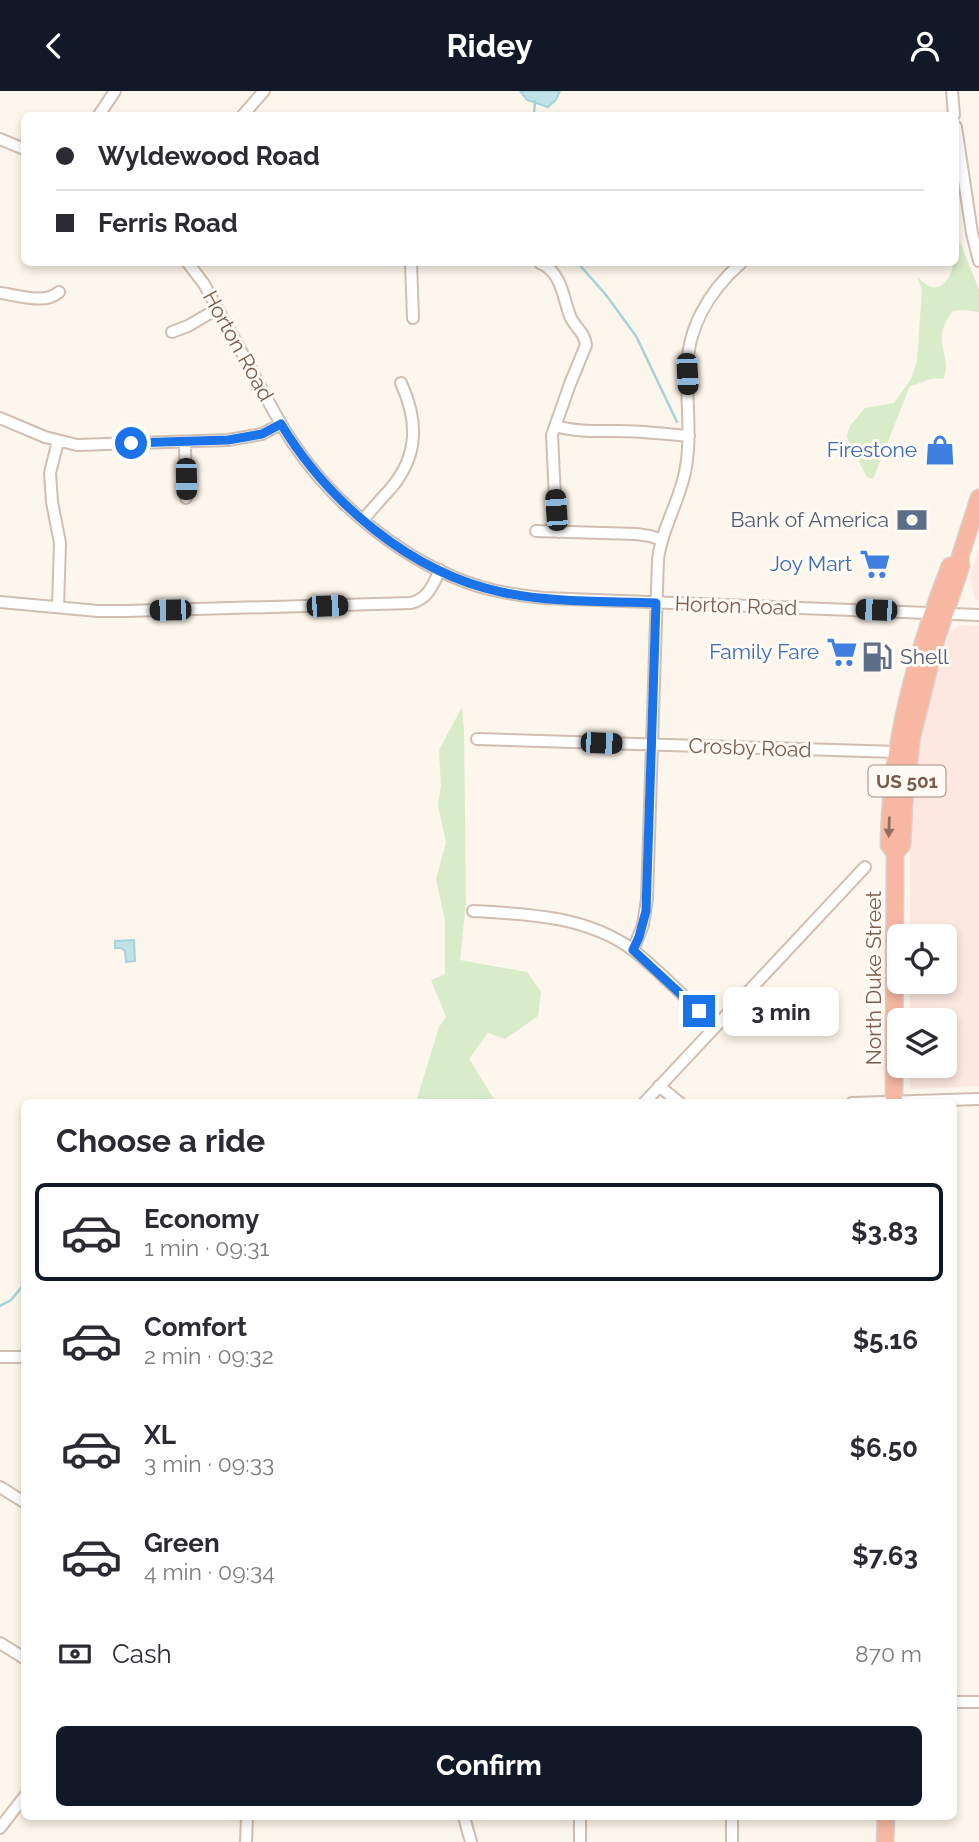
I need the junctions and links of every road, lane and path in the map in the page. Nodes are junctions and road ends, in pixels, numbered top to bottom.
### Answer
1 (115, 91) edge
2 (264, 91) edge
3 (952, 91) edge
4 (101, 112) edge
5 (246, 112) edge
6 (954, 112) edge
7 (0, 139) edge
8 (21, 148) edge
9 (959, 161) edge
10 (979, 261) edge
11 (193, 266) edge
12 (411, 266) edge
13 (548, 266) edge
14 (727, 267) edge
15 (59, 292) dead end
16 (0, 293) edge
17 (217, 309) junction
18 (413, 318) dead end
19 (172, 332) dead end
20 (401, 383) dead end
21 (0, 418) edge
22 (281, 424) junction
23 (556, 426) junction
24 (689, 436) junction
25 (58, 441) junction
26 (185, 442) junction
27 (186, 498) dead end
28 (979, 498) edge
29 (363, 520) junction
30 (536, 531) dead end
31 (559, 532) junction
32 (662, 540) junction
33 (440, 570) junction
34 (0, 602) edge
35 (656, 603) junction
36 (58, 607) junction
37 (938, 613) junction
38 (979, 615) edge
39 (477, 739) dead end
40 (652, 745) junction
41 (897, 753) junction
42 (895, 853) junction
43 (864, 867) dead end
44 (473, 911) dead end
45 (633, 950) junction
46 (715, 1026) junction
47 (659, 1086) junction
48 (648, 1099) edge
49 (675, 1099) edge
50 (894, 1099) edge
51 (979, 1099) edge
52 (957, 1100) edge
53 (0, 1357) edge
54 (21, 1357) edge
55 (0, 1487) edge
56 (21, 1500) edge
57 (0, 1643) edge
58 (21, 1656) edge
59 (957, 1702) edge
60 (979, 1702) edge
61 (21, 1801) edge
62 (247, 1820) edge
63 (465, 1820) edge
64 (580, 1820) edge
65 (732, 1820) edge
66 (886, 1820) edge
67 (0, 1828) edge
68 (246, 1842) edge
69 (471, 1842) edge
70 (580, 1842) edge
71 (732, 1842) edge
72 (885, 1842) edge

1 - 4 street
2 - 5 street
3 - 6 street
7 - 8 street
9 - 10 street
11 - 17 street, Horton Road
12 - 18 street
13 - 23 street
14 - 24 street
15 - 16 street
17 - 19 street
17 - 22 street, Horton Road
20 - 29 street
21 - 25 street
22 - 26 street
22 - 29 street, Horton Road
23 - 24 street
23 - 31 street
24 - 32 street
25 - 26 street
25 - 36 street
26 - 27 street
28 - 37 highway, North Duke Street / US 501
29 - 33 street, Horton Road
30 - 31 street
31 - 32 street
32 - 35 street
33 - 35 street, Horton Road
33 - 36 street
34 - 36 street
35 - 37 street, Horton Road
35 - 40 street
37 - 38 street, Horton Road
37 - 41 highway, North Duke Street / US 501
37 - 42 highway, North Duke Street / US 501
39 - 40 street, Crosby Road
40 - 41 street, Crosby Road
40 - 45 street
41 -> 42 highway, North Duke Street / US 501
42 - 50 highway, North Duke Street / US 501
43 - 46 street
44 - 45 street
45 - 46 street
46 - 47 street
47 - 48 street
47 - 49 street
51 - 52 street
53 - 54 street
55 - 56 street
57 - 58 street
59 - 60 street
61 - 67 street
62 - 68 street
63 - 69 street
64 - 70 street
65 - 71 street
66 - 72 highway

